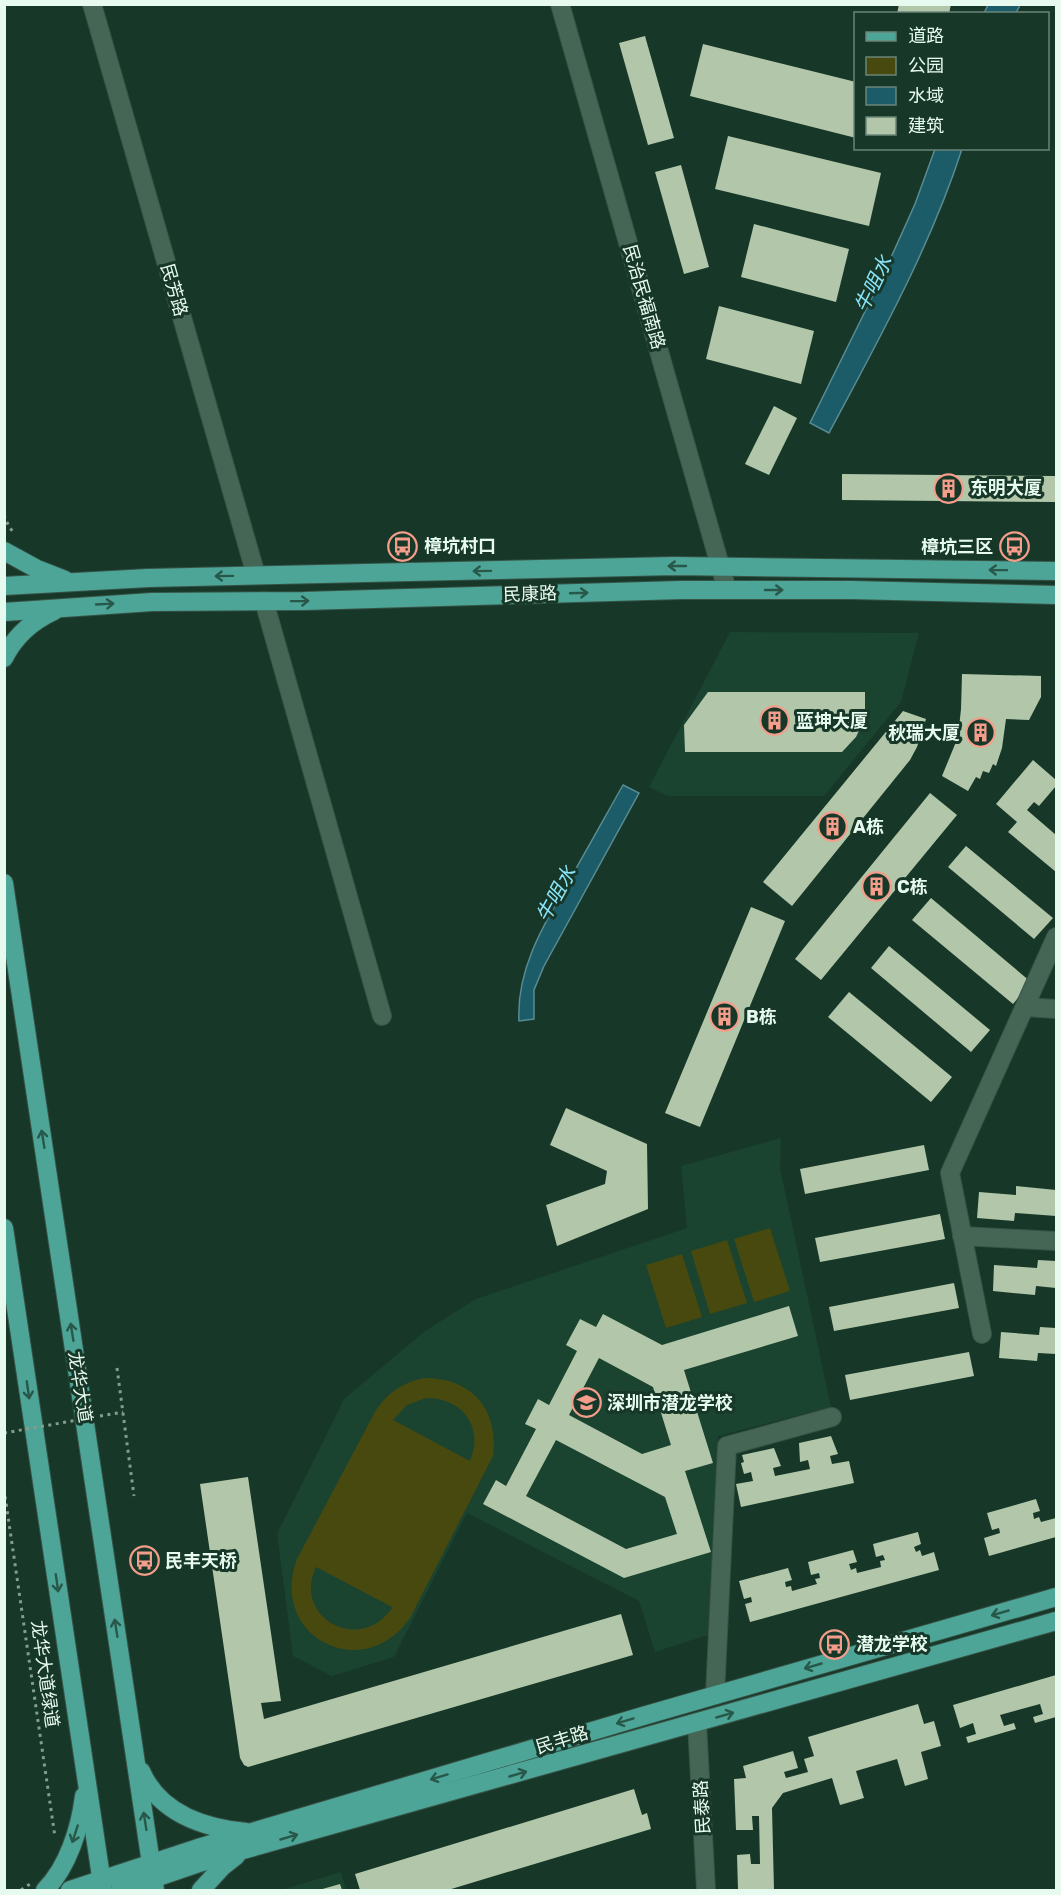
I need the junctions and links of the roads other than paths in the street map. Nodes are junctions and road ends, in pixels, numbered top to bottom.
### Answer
1 (92, 4) edge
2 (560, 4) edge
3 (4, 551) edge
4 (720, 566) junction
5 (1056, 571) edge
6 (256, 575) junction
7 (72, 582) junction
8 (4, 586) edge
9 (727, 590) junction
10 (1056, 595) edge
11 (264, 601) junction
12 (63, 607) junction
13 (4, 612) edge
14 (4, 658) edge
15 (4, 883) edge
16 (1056, 937) edge
17 (1025, 1007) junction
18 (1056, 1009) edge
19 (382, 1016) dead end
20 (4, 1228) edge
21 (962, 1236) junction
22 (1056, 1241) edge
23 (982, 1334) dead end
24 (832, 1417) dead end
25 (1056, 1597) edge
26 (1056, 1621) edge
27 (715, 1695) junction
28 (697, 1723) junction
29 (135, 1757) junction
30 (86, 1777) junction
31 (251, 1840) junction
32 (153, 1878) edge
33 (102, 1886) edge
34 (45, 1890) edge
35 (70, 1890) edge
36 (120, 1890) edge
37 (201, 1890) edge
38 (706, 1890) edge

1 - 6 street, 民芳路
2 - 4 street, 民治民福南路
3 - 7 main road
5 -> 4 main road, 民康路
4 -> 6 main road, 民康路
4 - 9 street, 民治民福南路
6 -> 7 main road, 民康路
7 - 8 main road, 民康路
9 -> 10 main road, 民康路
11 -> 9 main road, 民康路
12 -> 11 main road, 民康路
11 - 19 street
12 - 13 main road, 民康路
12 - 14 main road
29 -> 15 main road, 龙华大道
16 - 17 street
17 - 18 street
17 - 21 street
20 -> 30 main road
21 - 22 street
21 - 23 street
24 - 27 street
25 -> 27 main road, 民丰路
28 -> 26 main road, 民丰路
27 -> 31 main road, 民丰路
31 -> 28 main road, 民丰路
28 - 38 street, 民泰路
29 - 31 main road
32 -> 29 main road, 龙华大道
30 - 33 main road
30 -> 34 main road
31 - 32 main road, 民丰路
31 - 37 main road
32 - 33 main road, 民丰路
32 - 36 main road, 民丰路
33 - 35 main road, 民丰路

